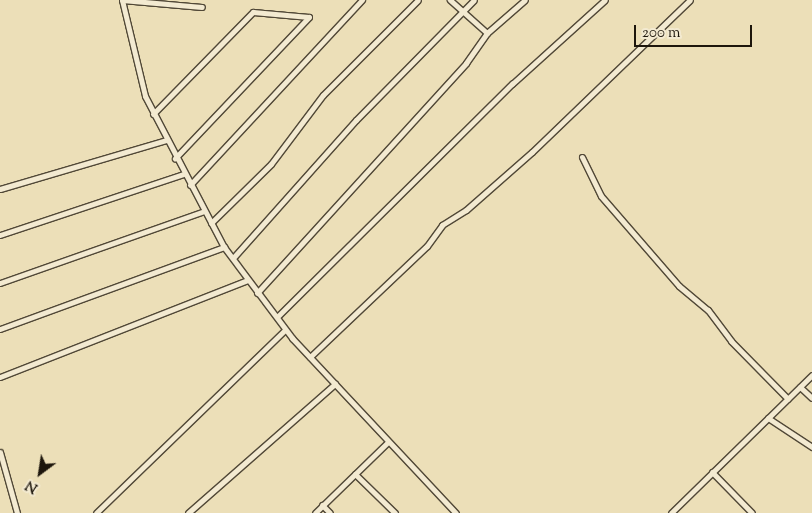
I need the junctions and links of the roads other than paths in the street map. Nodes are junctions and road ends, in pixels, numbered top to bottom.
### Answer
1 (122, 0) edge
2 (362, 0) edge
3 (418, 0) edge
4 (450, 0) edge
5 (474, 0) edge
6 (525, 0) edge
7 (606, 0) edge
8 (690, 0) edge
9 (202, 6) dead end
10 (462, 12) junction
11 (487, 33) junction
12 (153, 114) junction
13 (166, 140) junction
14 (582, 157) dead end
15 (175, 158) junction
16 (183, 174) junction
17 (190, 185) junction
18 (0, 189) edge
19 (204, 211) junction
20 (211, 223) junction
21 (0, 235) edge
22 (224, 247) junction
23 (233, 258) junction
24 (247, 280) junction
25 (0, 282) edge
26 (257, 293) junction
27 (278, 316) junction
28 (0, 329) edge
29 (285, 330) junction
30 (310, 357) junction
31 (812, 375) edge
32 (0, 377) edge
33 (335, 384) junction
34 (800, 387) junction
35 (812, 398) edge
36 (788, 399) junction
37 (768, 418) junction
38 (387, 443) junction
39 (812, 447) edge
40 (0, 452) edge
41 (712, 472) junction
42 (355, 474) junction
43 (322, 506) junction
44 (17, 513) edge
45 (96, 513) edge
46 (188, 513) edge
47 (315, 513) edge
48 (330, 513) edge
49 (395, 513) edge
50 (456, 513) edge
51 (671, 513) edge
52 (752, 513) edge

1 - 9 street
1 - 12 street
2 - 17 street
3 - 20 street
4 - 10 street
5 - 10 street
6 - 11 street
7 - 27 street
8 - 30 street
10 - 11 street
10 - 23 street
11 - 26 street
12 - 13 street
12 - 15 street
13 - 15 street
13 - 18 street
14 - 36 street
15 - 16 street
16 - 17 street
16 - 21 street
17 - 19 street
19 - 20 street
19 - 25 street
20 - 22 street
22 - 23 street
22 - 28 street
23 - 24 street
24 - 26 street
24 - 32 street
26 - 27 street
27 - 29 street
29 - 30 street
29 - 45 street
30 - 33 street
31 - 34 street
33 - 38 street
33 - 46 street
34 - 35 street
34 - 36 street
36 - 37 street
37 - 39 street
37 - 41 street
38 - 42 street
38 - 50 street
40 - 44 street
41 - 51 street
41 - 52 street
42 - 43 street
42 - 49 street
43 - 47 street
43 - 48 street

